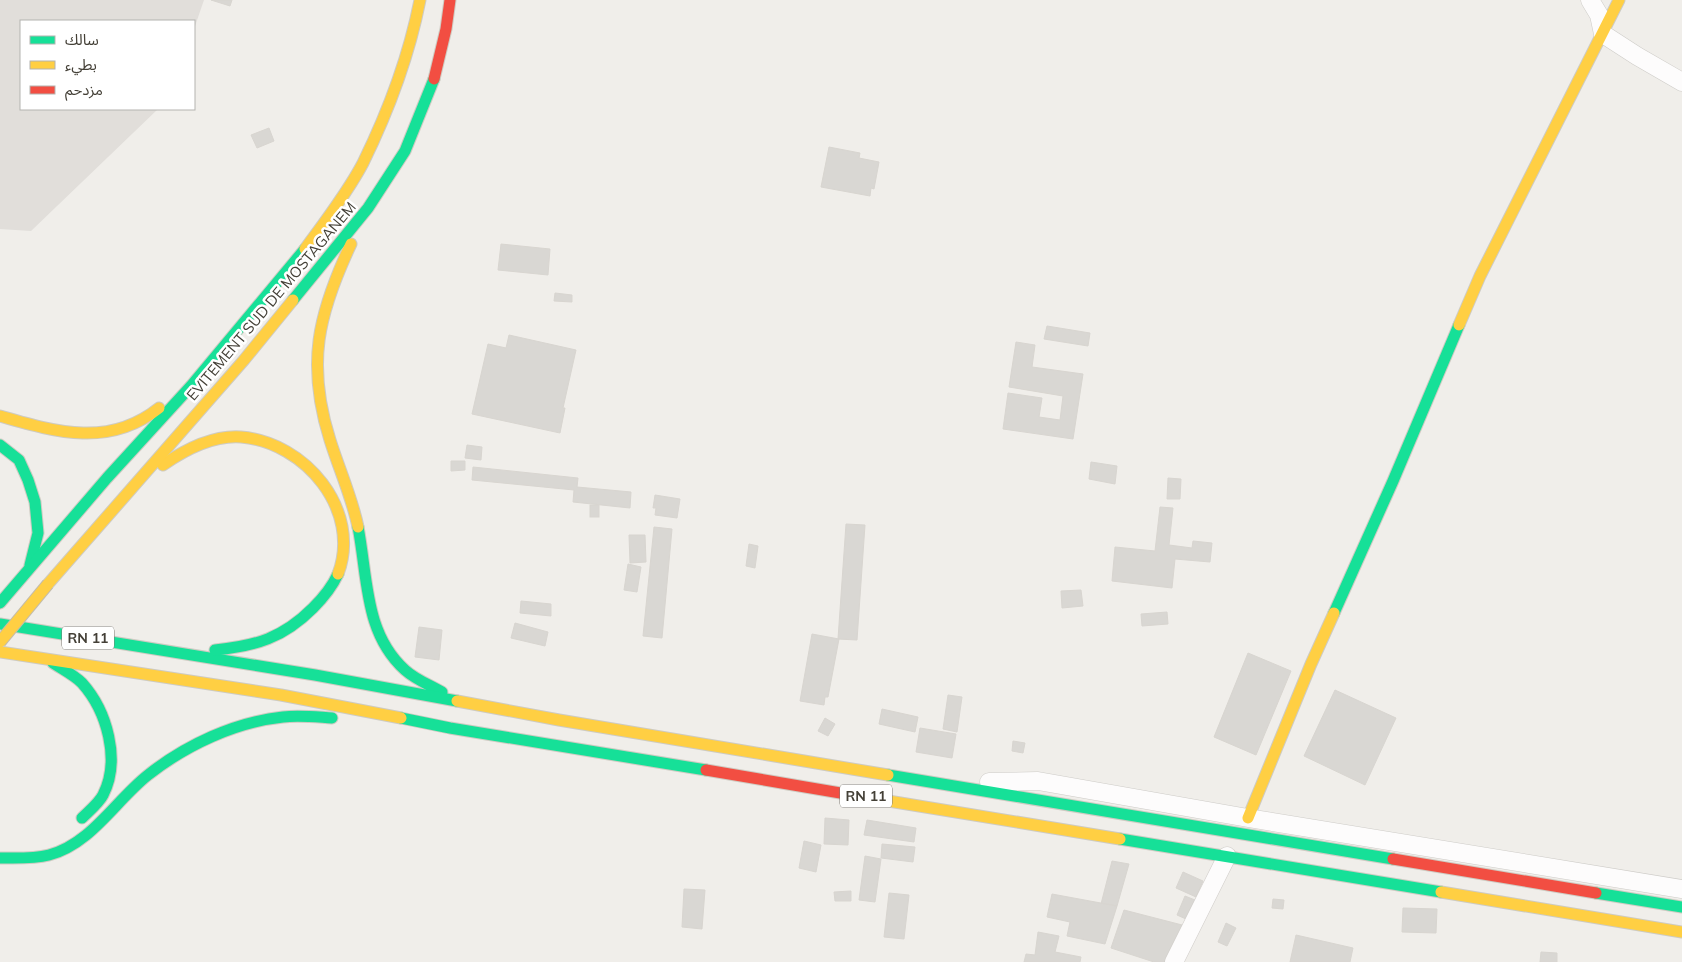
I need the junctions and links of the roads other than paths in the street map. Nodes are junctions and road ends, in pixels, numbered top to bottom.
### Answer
1 (420, 0) edge
2 (450, 0) edge
3 (1590, 0) edge
4 (1619, 0) edge
5 (1603, 34) junction
6 (1682, 82) edge
7 (368, 208) junction
8 (191, 386) junction
9 (0, 416) edge
10 (0, 445) edge
11 (135, 485) junction
12 (29, 568) junction
13 (0, 603) edge
14 (0, 622) edge
15 (0, 642) edge
16 (0, 652) edge
17 (176, 653) junction
18 (49, 661) junction
19 (463, 703) junction
20 (433, 725) junction
21 (942, 783) junction
22 (1248, 818) junction
23 (73, 824) dead end
24 (1227, 856) junction
25 (0, 858) edge
26 (1682, 889) edge
27 (1682, 907) edge
28 (1682, 932) edge
29 (1174, 962) edge

1 - 8 main road, EVITEMENT SUD DE MOSTAGANEM
2 - 7 main road, EVITEMENT SUD DE MOSTAGANEM
3 - 5 street
4 - 5 main road
5 - 6 street
5 - 22 main road
7 - 11 main road, EVITEMENT SUD DE MOSTAGANEM
7 - 19 main road
8 - 9 main road
8 - 12 main road, EVITEMENT SUD DE MOSTAGANEM
10 - 12 main road
11 - 15 main road, EVITEMENT SUD DE MOSTAGANEM, bridge
11 - 17 main road
12 - 13 main road, EVITEMENT SUD DE MOSTAGANEM
14 - 17 main road, RN 11
16 - 18 main road, RN 11
17 - 19 main road, RN 11
18 - 20 main road, RN 11
18 - 23 main road
19 - 21 main road, RN 11
20 - 24 main road, RN 11
20 - 25 main road
21 - 22 street
21 - 27 main road, RN 11
22 - 26 street
24 - 28 main road, RN 11
24 - 29 street

